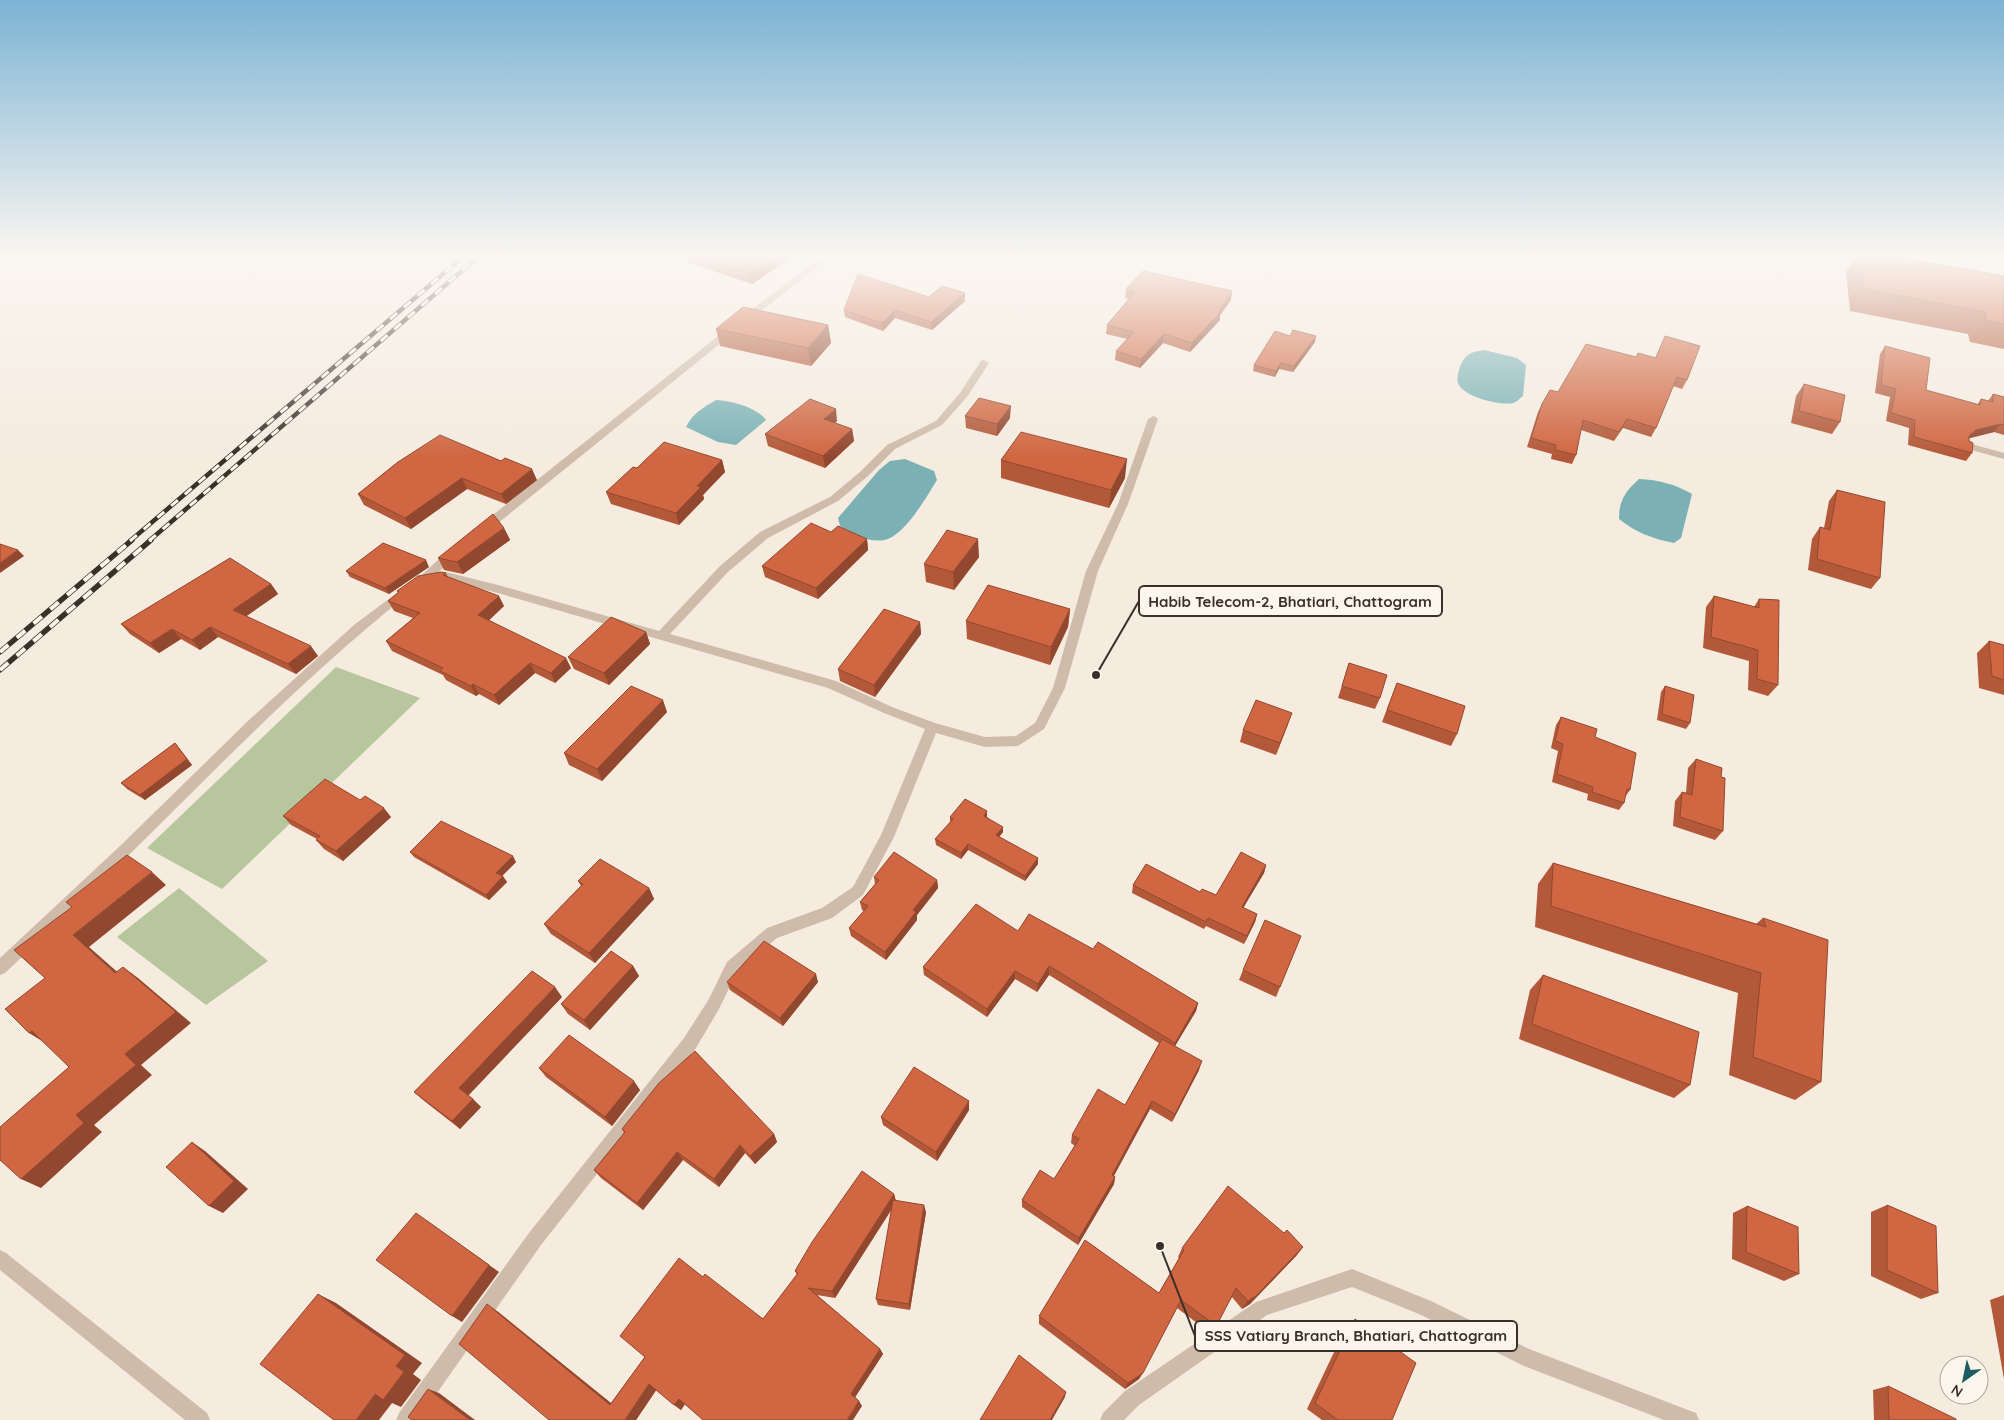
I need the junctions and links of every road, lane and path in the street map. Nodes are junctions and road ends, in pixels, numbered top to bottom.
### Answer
1 (740, 323) edge
2 (984, 363) dead end
3 (1153, 419) dead end
4 (1968, 446) edge
5 (2004, 456) edge
6 (477, 534) edge
7 (463, 546) edge
8 (420, 581) junction
9 (662, 635) junction
10 (932, 727) junction
11 (0, 968) edge
12 (0, 1259) edge
13 (200, 1420) edge
14 (406, 1420) edge
15 (1110, 1420) edge
16 (1689, 1420) edge

1 - 6 street
2 - 9 street
3 - 10 street
4 - 5 street
7 - 8 street
8 - 9 street
8 - 11 street
9 - 10 street
10 - 14 street
12 - 13 street
15 - 16 street

